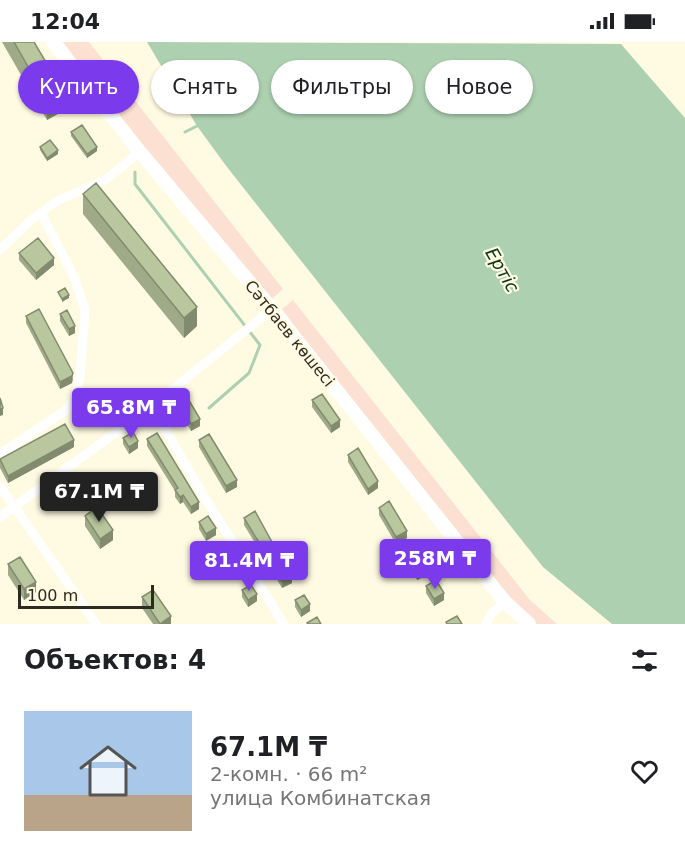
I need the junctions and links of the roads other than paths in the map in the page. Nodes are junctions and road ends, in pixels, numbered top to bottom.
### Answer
1 (53, 42) edge
2 (140, 152) junction
3 (41, 213) junction
4 (0, 250) edge
5 (272, 309) junction
6 (152, 406) junction
7 (0, 454) edge
8 (0, 486) edge
9 (13, 508) junction
10 (0, 517) edge
11 (505, 602) junction
12 (96, 624) edge
13 (284, 624) edge
14 (486, 624) edge
15 (528, 624) edge

1 - 2 main road, Сәтбаев көшесі
2 - 3 street
2 - 5 main road, Сәтбаев көшесі
3 - 4 street
3 - 7 street
5 - 6 street
5 - 11 main road, Сәтбаев көшесі
6 - 9 street
6 - 13 street
8 - 9 street
9 - 10 street
9 - 12 street
11 - 14 street
11 - 15 main road, Сәтбаев көшесі

